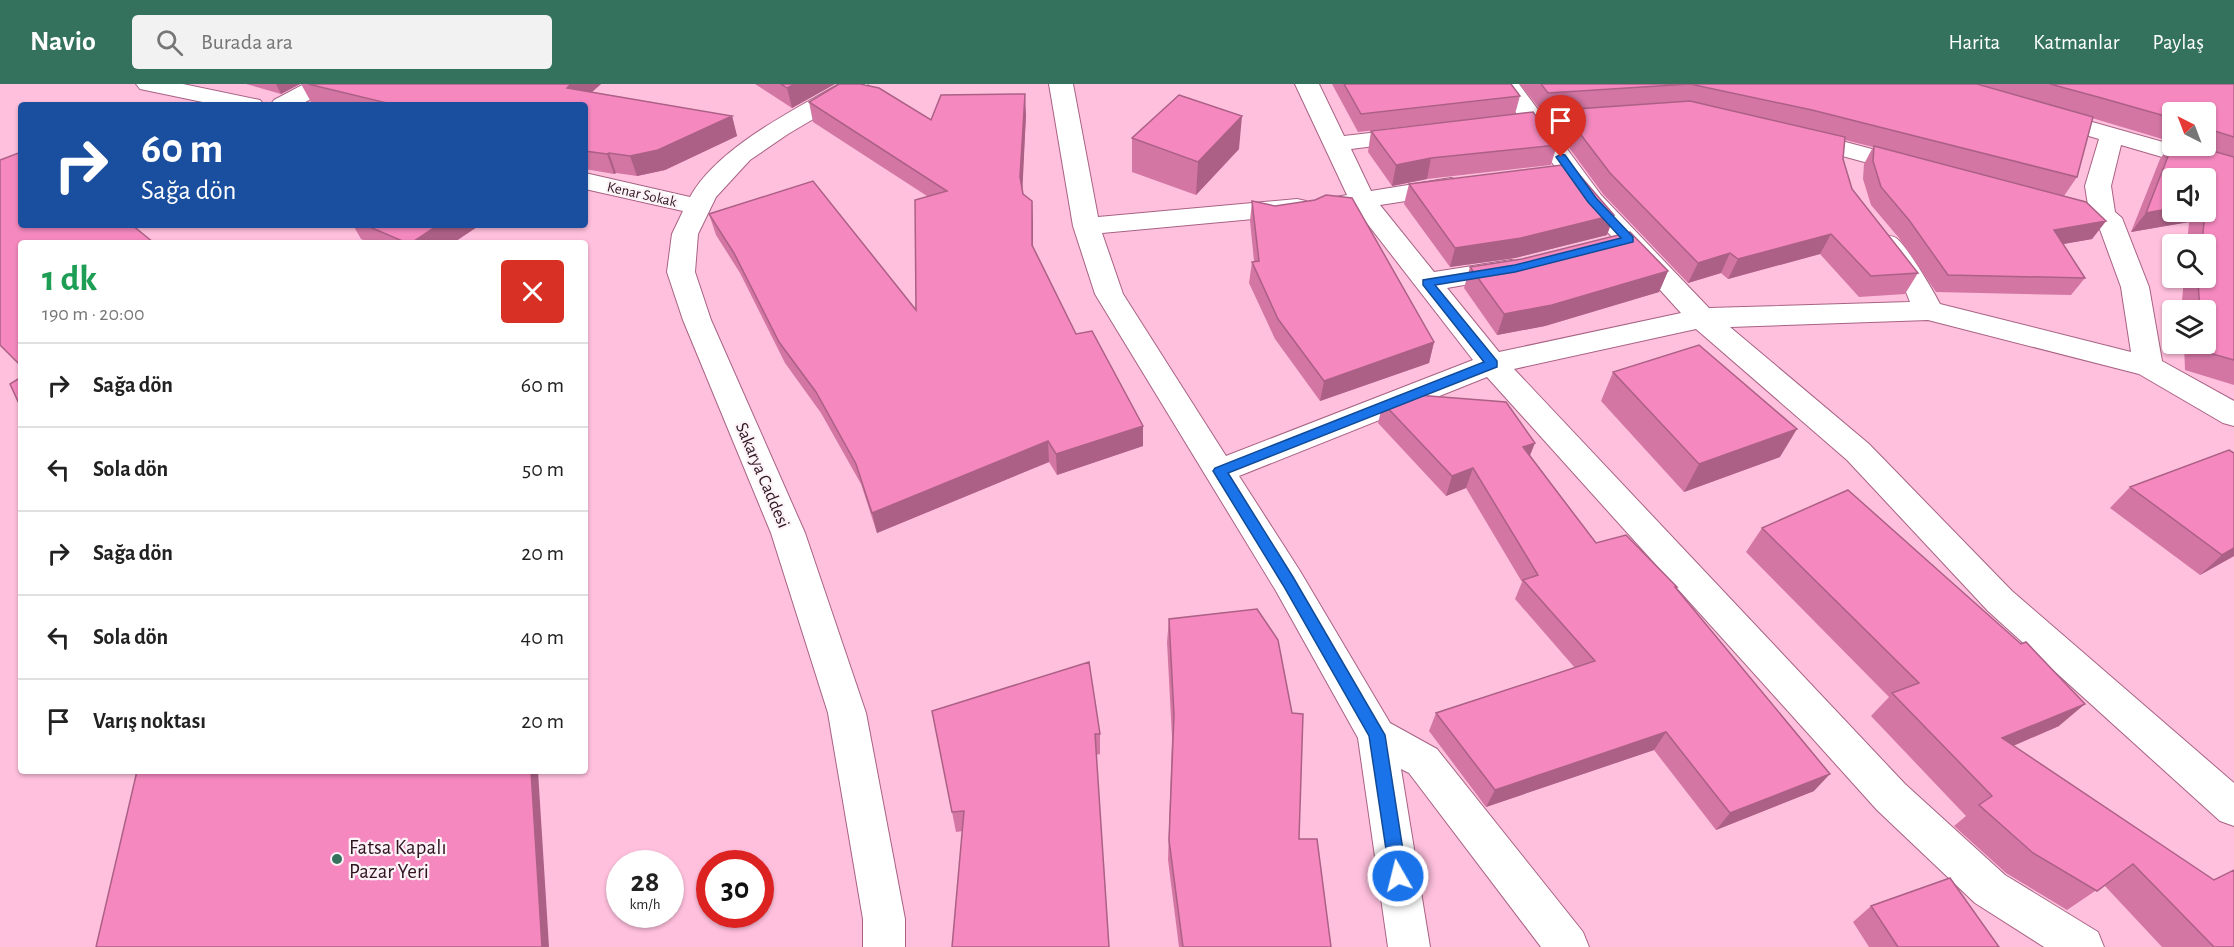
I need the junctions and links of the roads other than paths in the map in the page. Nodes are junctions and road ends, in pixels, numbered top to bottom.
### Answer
1 (148, 84) edge
2 (321, 84) edge
3 (856, 84) edge
4 (1061, 84) edge
5 (1307, 84) edge
6 (1507, 84) edge
7 (237, 102) edge
8 (288, 102) edge
9 (2027, 111) edge
10 (1440, 132) edge
11 (1780, 133) edge
12 (2112, 135) junction
13 (1334, 144) junction
14 (1850, 150) junction
15 (2234, 170) edge
16 (1930, 171) edge
17 (1848, 179) edge
18 (588, 182) edge
19 (1471, 184) edge
20 (2034, 198) edge
21 (1363, 201) junction
22 (698, 207) junction
23 (2103, 217) junction
24 (1869, 223) edge
25 (1086, 226) junction
26 (1538, 263) edge
27 (1427, 282) junction
28 (1928, 311) junction
29 (1702, 318) junction
30 (1492, 364) junction
31 (2148, 366) junction
32 (2234, 414) edge
33 (1220, 471) junction
34 (1377, 735) junction
35 (2234, 808) edge
36 (884, 947) edge
37 (1409, 947) edge
38 (1568, 947) edge
39 (2083, 947) edge

1 - 7 street
2 - 8 street
3 - 22 street, Sakarya Caddesi
4 - 25 street
5 - 13 street
6 - 29 street
9 - 12 street
10 - 13 street
11 - 14 street
12 - 15 street
12 - 23 street
13 - 21 street
14 - 16 street
14 - 17 street
18 - 22 street, Kenar Sokak
19 - 21 street
20 - 23 street
21 - 25 street
21 - 27 street
22 - 36 street, Sakarya Caddesi
23 - 31 street
24 - 28 street
25 - 33 street
26 - 27 street
27 - 30 street
28 - 29 street
28 - 31 street
29 - 30 street
29 - 35 street
30 - 33 street
30 - 39 street
31 - 32 street
33 - 34 street
34 - 37 street
34 - 38 street

